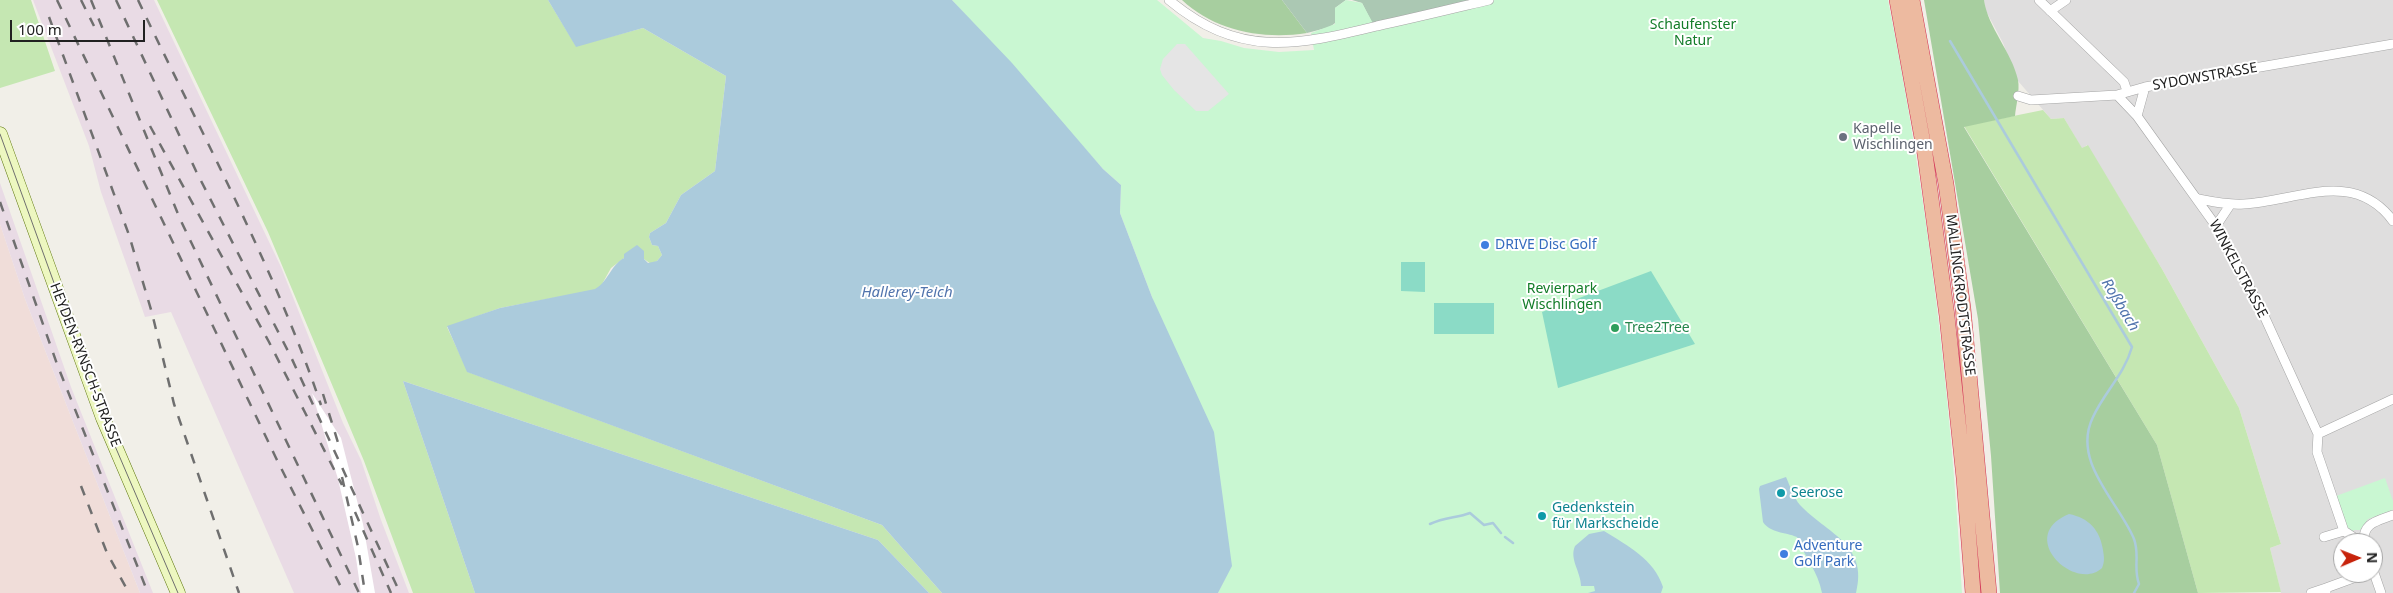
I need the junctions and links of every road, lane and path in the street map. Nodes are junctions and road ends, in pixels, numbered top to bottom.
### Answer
1 (1169, 0) edge
2 (1489, 0) edge
3 (1897, 0) edge
4 (1912, 0) edge
5 (2039, 0) edge
6 (2066, 0) edge
7 (2050, 11) junction
8 (2393, 44) edge
9 (2145, 88) junction
10 (2127, 91) junction
11 (2117, 95) junction
12 (2018, 96) dead end
13 (2137, 116) junction
14 (0, 134) edge
15 (2199, 199) junction
16 (2230, 205) junction
17 (2393, 221) edge
18 (2216, 226) junction
19 (2393, 399) edge
20 (2318, 434) junction
21 (2393, 515) edge
22 (2344, 531) junction
23 (2347, 533) edge
24 (2363, 533) edge
25 (2324, 537) dead end
26 (2343, 583) edge
27 (2326, 590) edge
28 (178, 593) edge
29 (1973, 593) edge
30 (1989, 593) edge
31 (2311, 593) edge

1 - 2 street
3 - 29 highway, MALLINCKRODTSTRASSE
4 - 30 highway, MALLINCKRODTSTRASSE
5 - 7 street
6 - 7 street
7 - 10 street
8 - 9 street, SYDOWSTRASSE
9 - 10 street, SYDOWSTRASSE
9 - 13 street
10 - 11 street, SYDOWSTRASSE
11 - 12 street, SYDOWSTRASSE
11 - 13 street, WINKELSTRASSE
13 - 15 street, WINKELSTRASSE
14 - 28 main road, HEYDEN-RYNSCH-STRASSE
15 - 16 street
15 - 18 street, WINKELSTRASSE
16 - 17 street
16 - 18 street
18 - 20 street, WINKELSTRASSE
19 - 20 street
20 - 22 street, WINKELSTRASSE
21 - 24 street
22 - 23 street
22 - 25 street
26 - 27 street
27 - 31 street

